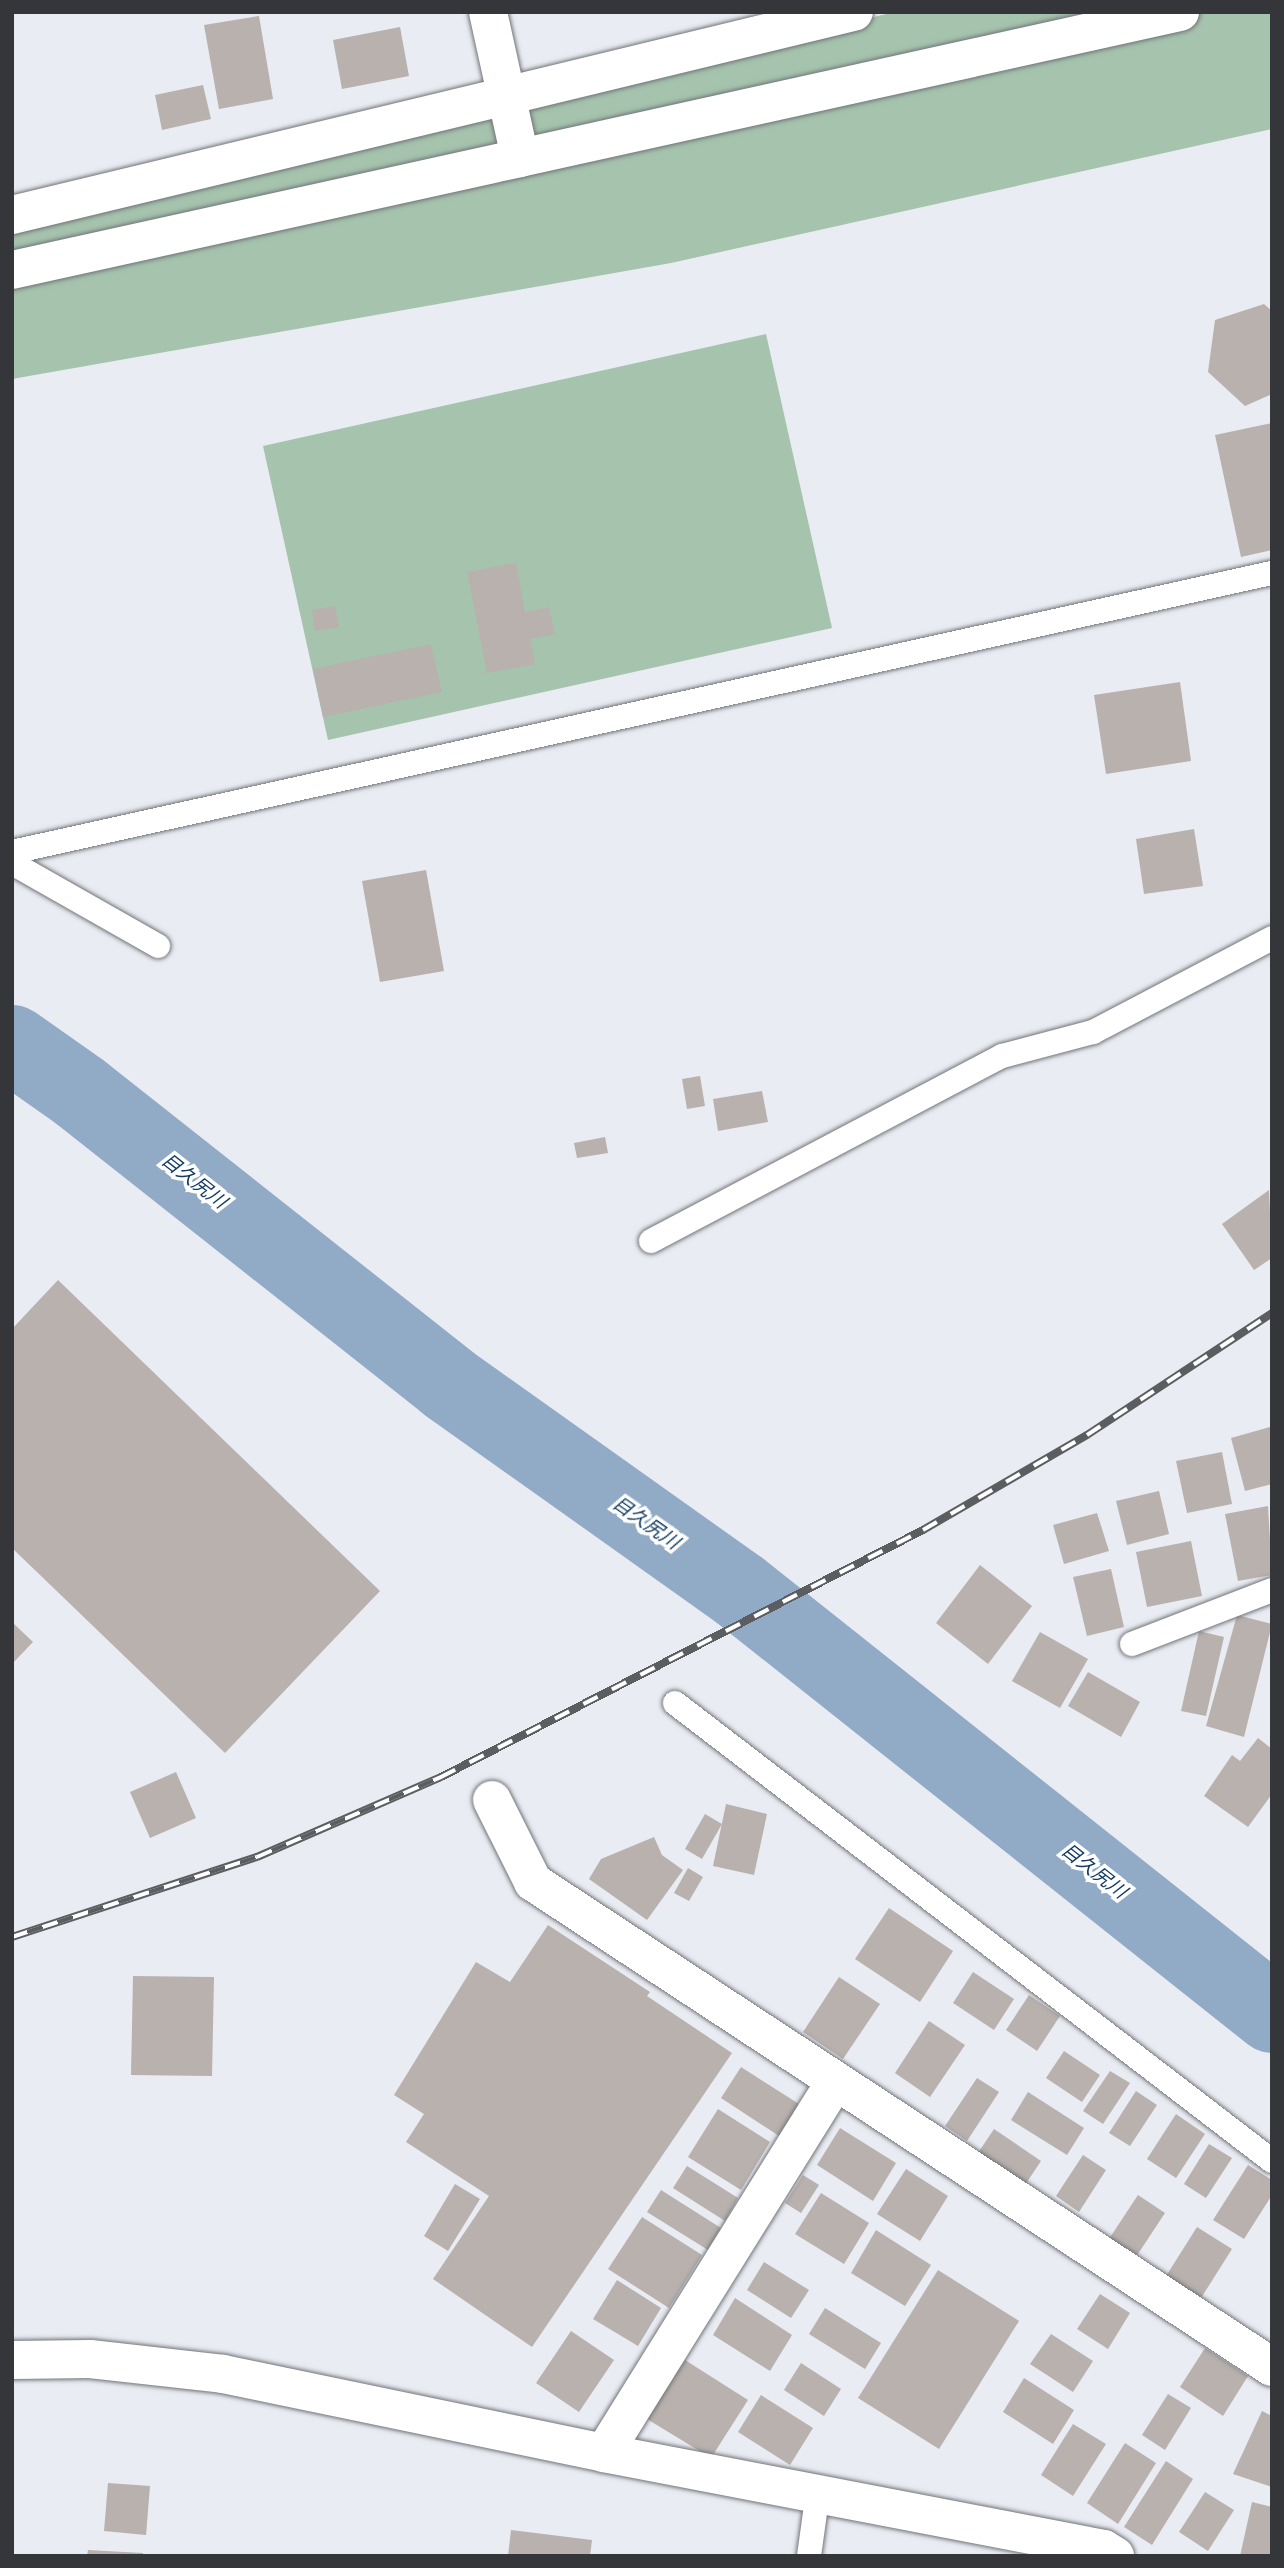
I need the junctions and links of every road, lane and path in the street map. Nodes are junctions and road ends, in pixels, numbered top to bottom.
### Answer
1 (488, 12) edge
2 (854, 12) edge
3 (1180, 12) edge
4 (506, 96) junction
5 (520, 158) junction
6 (12, 215) edge
7 (12, 270) edge
8 (1272, 573) edge
9 (12, 852) edge
10 (12, 863) edge
11 (1272, 938) edge
12 (158, 946) dead end
13 (651, 1241) dead end
14 (1272, 1590) edge
15 (1132, 1644) dead end
16 (675, 1703) dead end
17 (492, 1800) dead end
18 (834, 2083) junction
19 (1272, 2161) edge
20 (12, 2360) edge
21 (1272, 2367) edge
22 (604, 2453) junction
23 (818, 2491) junction
24 (809, 2556) edge
25 (1115, 2556) edge

1 - 4 street
2 - 4 street
3 - 5 street
4 - 5 street
4 - 6 street
5 - 7 street
8 - 9 lane
10 - 12 lane
11 - 13 lane
14 - 15 lane
16 - 19 lane
17 - 18 street
18 - 21 street
18 - 22 street
20 - 22 street
22 - 23 street
23 - 24 lane
23 - 25 street

